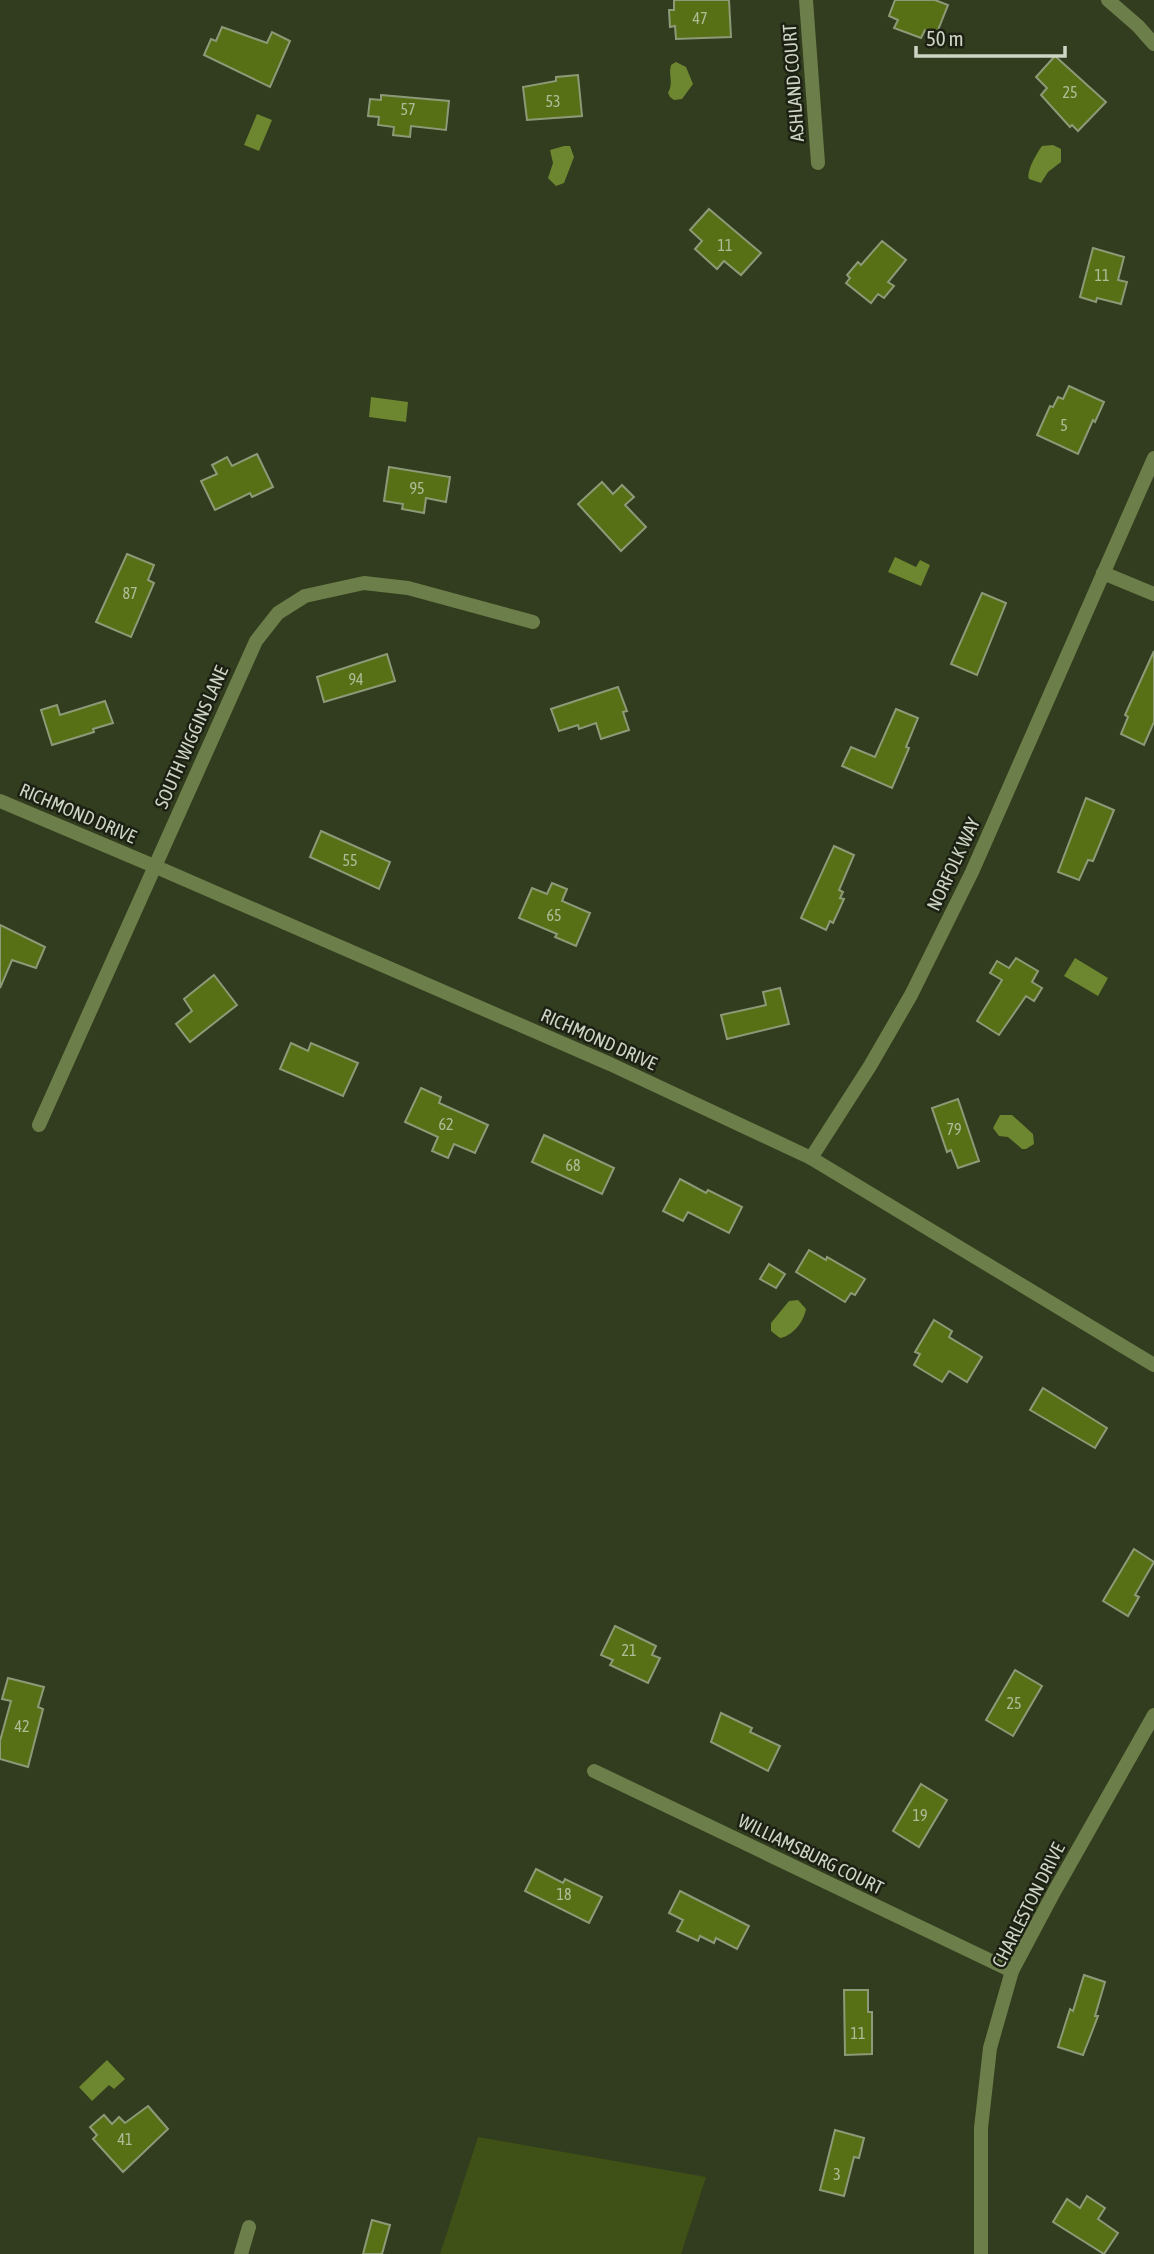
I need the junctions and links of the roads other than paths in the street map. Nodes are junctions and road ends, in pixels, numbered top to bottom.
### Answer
1 (806, 0) edge
2 (1108, 0) edge
3 (1154, 44) edge
4 (818, 163) dead end
5 (1154, 458) edge
6 (1103, 573) junction
7 (1154, 594) edge
8 (533, 622) dead end
9 (0, 801) edge
10 (154, 866) junction
11 (39, 1125) dead end
12 (811, 1158) junction
13 (1154, 1365) edge
14 (1154, 1715) edge
15 (594, 1771) dead end
16 (1012, 1971) junction
17 (249, 2227) dead end
18 (241, 2254) edge
19 (981, 2254) edge

1 - 4 street, ASHLAND COURT
2 - 3 street
5 - 6 street, NORFOLK WAY
6 - 7 street
6 - 12 street, NORFOLK WAY
8 - 10 street, SOUTH WIGGINS LANE
9 - 10 street, RICHMOND DRIVE
10 - 11 street, SOUTH WIGGINS LANE
10 - 12 street, RICHMOND DRIVE
12 - 13 street, RICHMOND DRIVE
14 - 16 street, CHARLESTON DRIVE
15 - 16 street, WILLIAMSBURG COURT
16 - 19 street, CHARLESTON DRIVE
17 - 18 street

